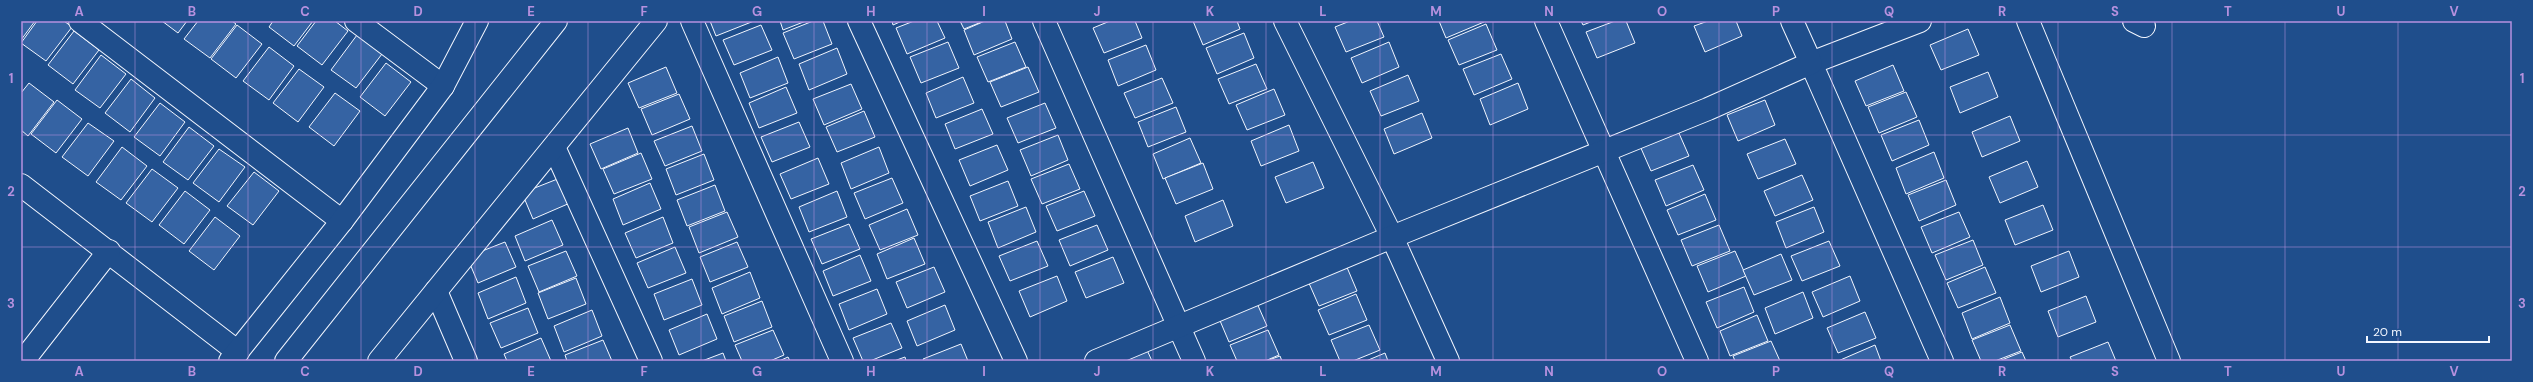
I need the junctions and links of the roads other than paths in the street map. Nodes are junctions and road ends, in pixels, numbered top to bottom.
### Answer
1 (80, 21) edge
2 (356, 21) edge
3 (477, 21) edge
4 (556, 21) edge
5 (656, 21) edge
6 (692, 21) edge
7 (859, 21) edge
8 (1044, 21) edge
9 (1285, 21) edge
10 (1546, 21) edge
11 (1792, 21) edge
12 (1920, 21) edge
13 (2028, 21) edge
14 (1811, 63) junction
15 (443, 86) junction
16 (554, 147) junction
17 (1605, 150) junction
18 (21, 185) edge
19 (342, 221) junction
20 (1392, 237) junction
21 (109, 251) junction
22 (436, 291) junction
23 (1178, 327) junction
24 (234, 356) edge
25 (23, 361) edge
26 (286, 361) edge
27 (379, 361) edge
28 (466, 361) edge
29 (651, 361) edge
30 (842, 361) edge
31 (1016, 361) edge
32 (1096, 361) edge
33 (1194, 361) edge
34 (1448, 361) edge
35 (1697, 361) edge
36 (1942, 361) edge
37 (2169, 361) edge

1 - 19 street
2 - 15 street
3 - 15 street
4 - 26 street
5 - 16 street
6 - 30 street
7 - 31 street
8 - 23 street
9 - 20 street
10 - 17 street
11 - 14 street
12 - 14 street
13 - 37 street
14 - 17 street
14 - 36 street
15 - 19 street
16 - 22 street
16 - 29 street
17 - 20 street
17 - 35 street
18 - 21 street
19 - 24 street
20 - 23 street
20 - 34 street
21 - 24 street
21 - 25 street
22 - 27 street
22 - 28 street
23 - 32 street
23 - 33 street

